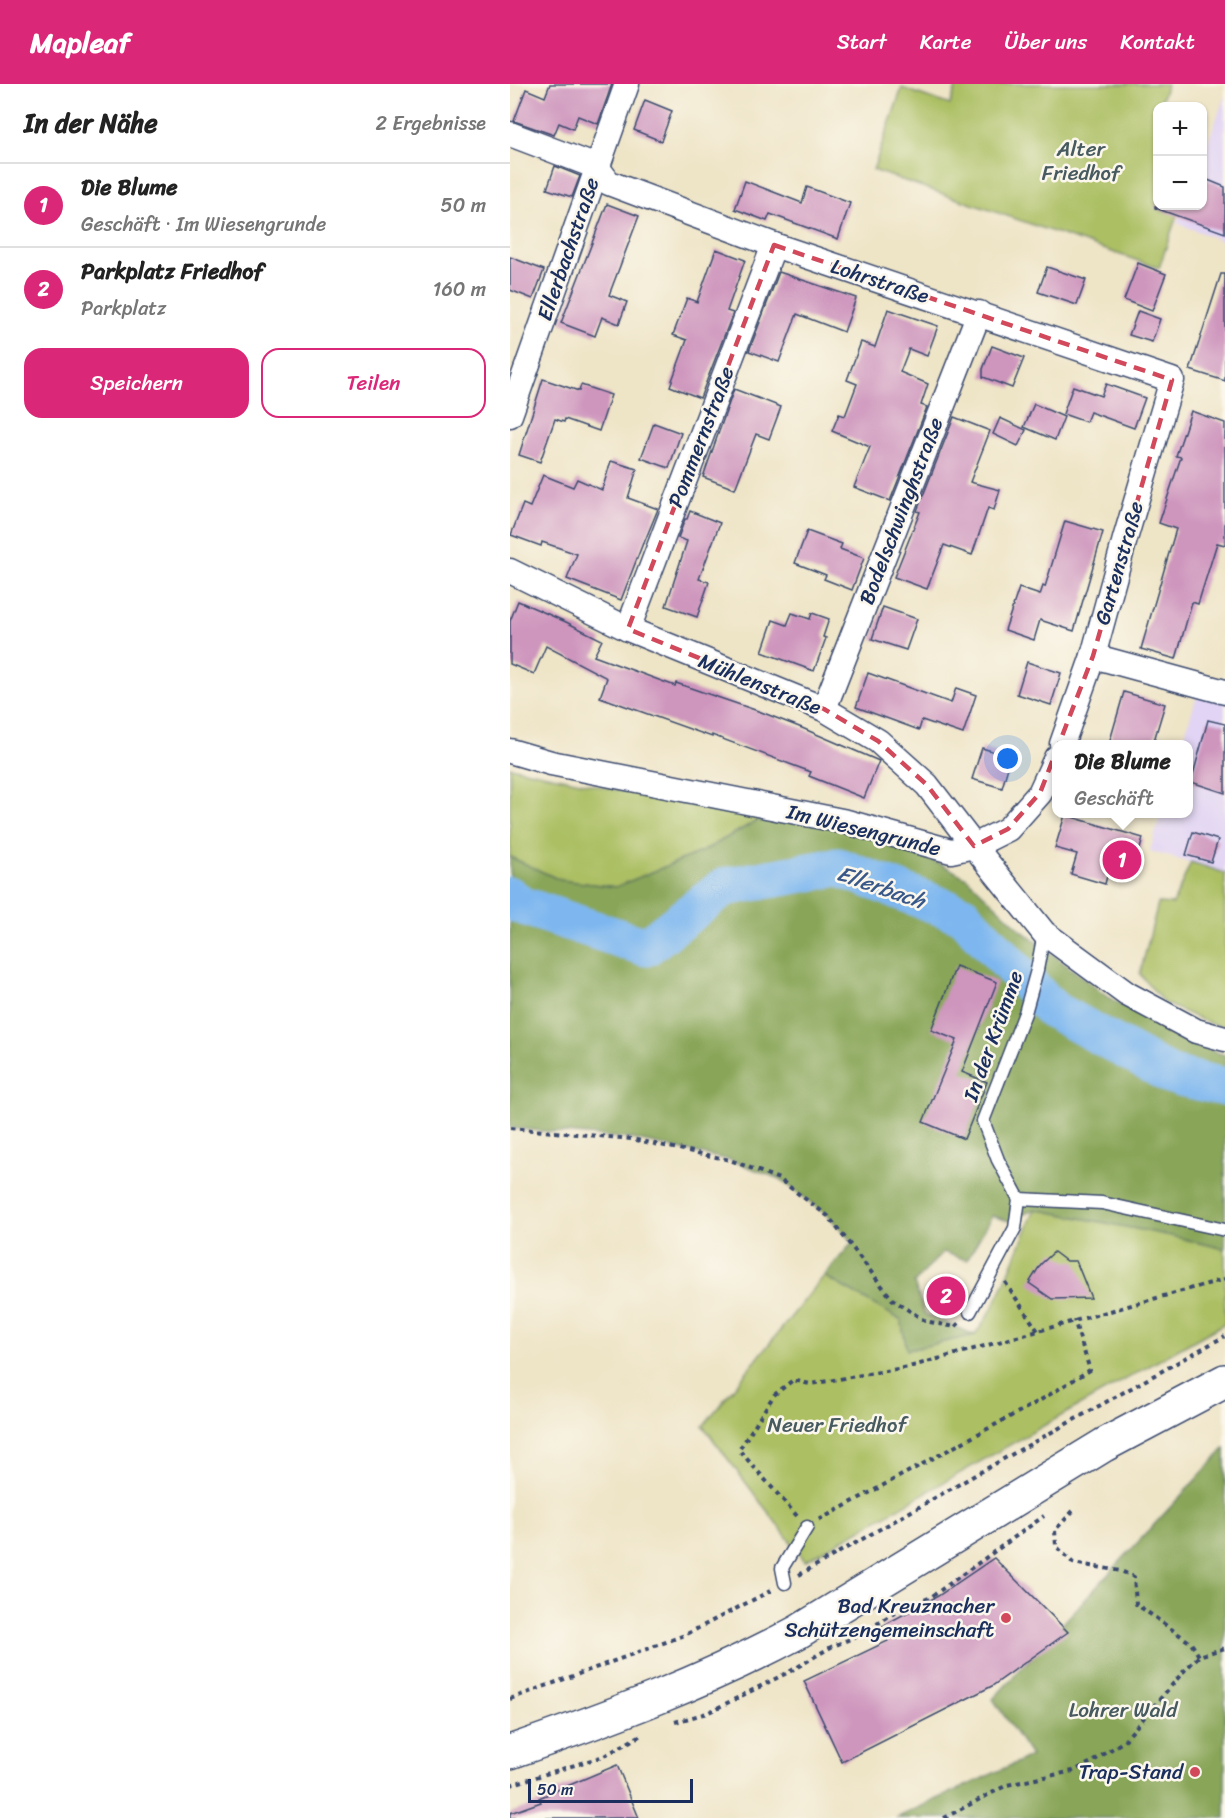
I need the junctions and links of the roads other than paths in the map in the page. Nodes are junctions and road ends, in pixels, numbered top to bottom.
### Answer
1 (627, 84) edge
2 (510, 134) edge
3 (597, 167) junction
4 (774, 245) junction
5 (979, 314) junction
6 (1172, 380) joint
7 (510, 415) edge
8 (510, 571) edge
9 (628, 629) junction
10 (1093, 656) junction
11 (1225, 692) edge
12 (824, 709) junction
13 (1063, 740) edge
14 (510, 751) edge
15 (1052, 767) edge
16 (974, 846) junction
17 (1044, 933) junction
18 (1225, 1039) edge
19 (1019, 1199) junction
20 (1225, 1230) edge
21 (970, 1312) road end
22 (1225, 1381) edge
23 (807, 1527) road end
24 (785, 1583) road end
25 (510, 1752) edge

1 - 3 street, Ellerbachstraße
2 - 3 street
3 - 4 street, Lohrstraße
3 - 7 street, Ellerbachstraße
4 - 5 street, Lohrstraße
4 - 9 street, Pommernstraße
5 - 6 street, Lohrstraße
5 - 12 street, Bodelschwinghstraße
6 - 10 street, Gartenstraße
8 - 9 street, Mühlenstraße
9 - 12 street, Mühlenstraße
10 - 11 street
10 - 13 street, Gartenstraße
12 - 16 street, Mühlenstraße
14 - 16 street, Im Wiesengrunde
15 - 16 street
16 - 17 street
17 - 18 street
17 - 19 lane, In der Krümme
19 - 20 lane
19 - 21 lane
22 - 25 main road
23 - 24 lane

